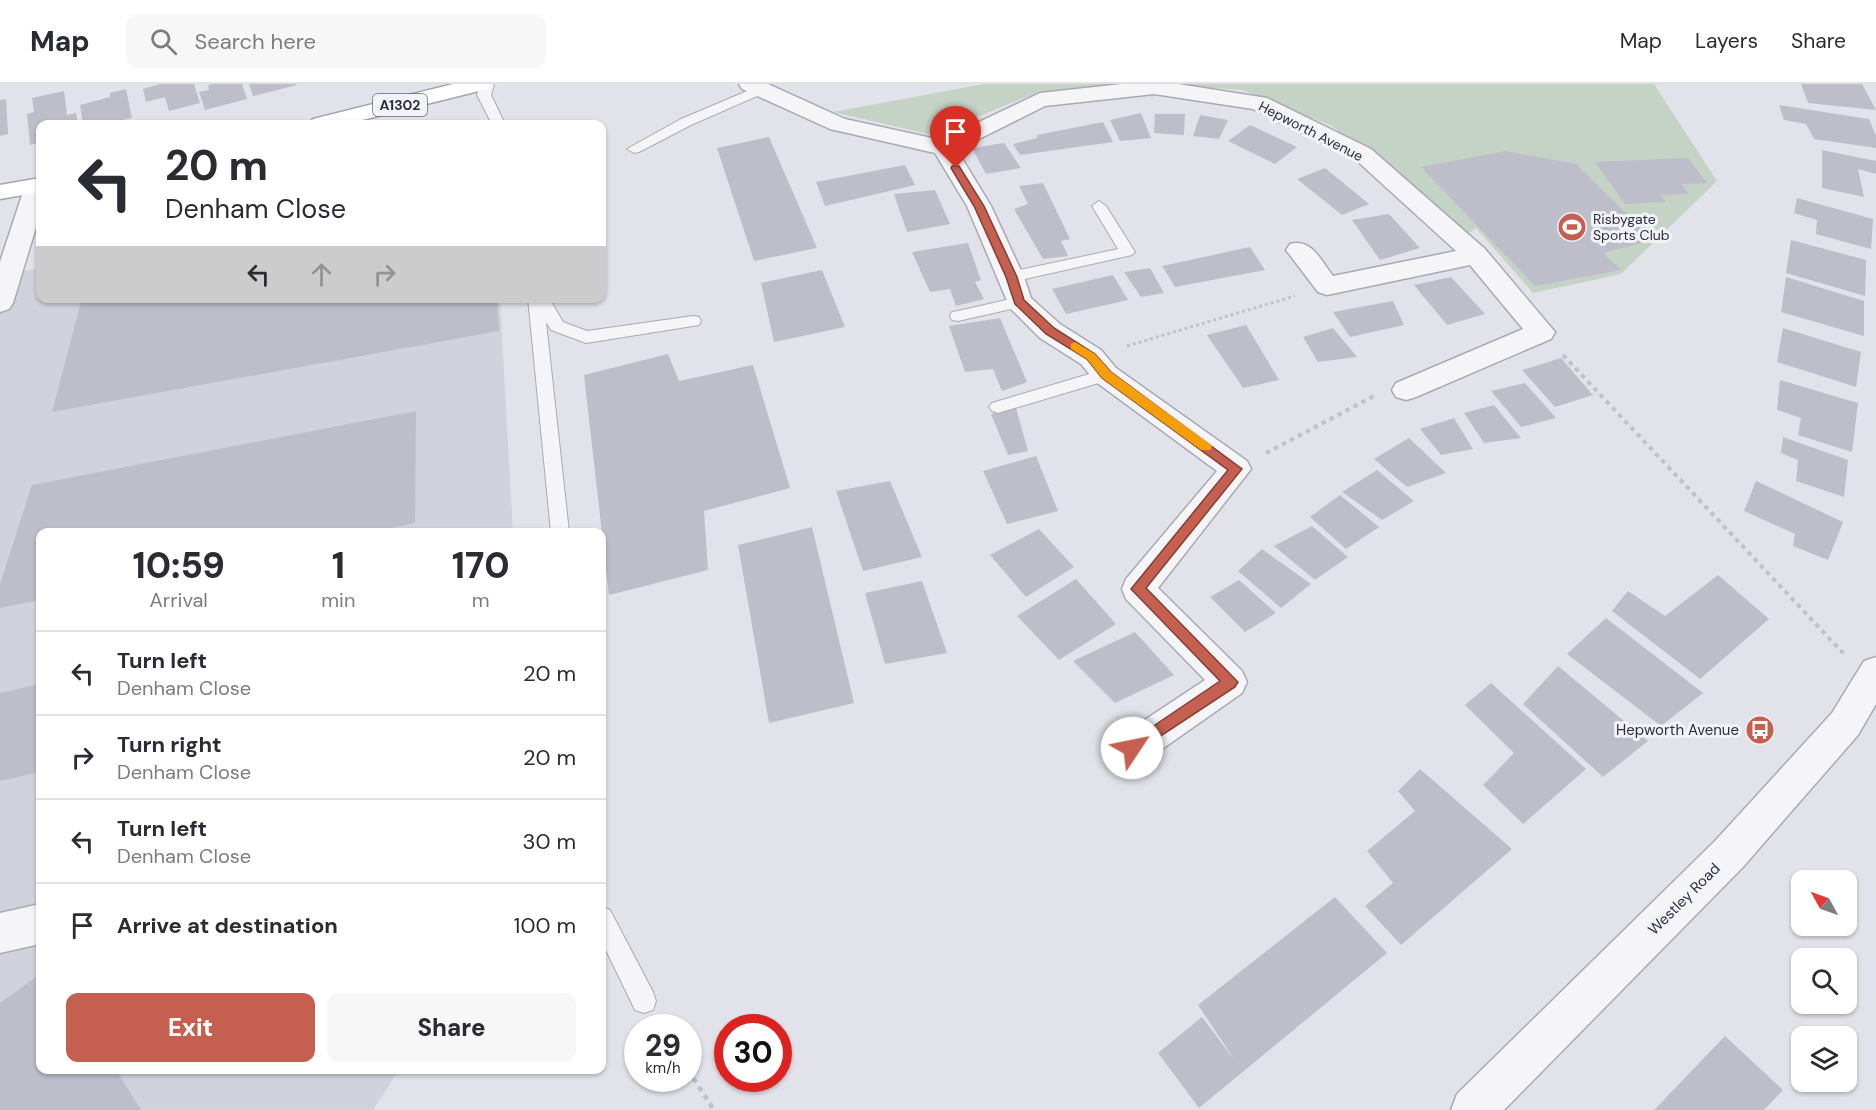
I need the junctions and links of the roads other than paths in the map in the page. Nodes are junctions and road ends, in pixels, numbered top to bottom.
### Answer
1 (479, 84) edge
2 (487, 84) edge
3 (754, 87) edge
4 (337, 120) edge
5 (497, 120) edge
6 (944, 148) junction
7 (634, 149) dead end
8 (36, 186) edge
9 (0, 192) edge
10 (36, 195) edge
11 (1099, 206) dead end
12 (1299, 250) dead end
13 (1476, 255) junction
14 (1015, 289) junction
15 (0, 303) edge
16 (537, 303) edge
17 (544, 303) edge
18 (958, 315) dead end
19 (693, 321) dead end
20 (1099, 366) junction
21 (1406, 390) dead end
22 (998, 407) dead end
23 (560, 528) edge
24 (1874, 677) edge
25 (1132, 748) dead end
26 (36, 925) edge
27 (606, 926) edge
28 (0, 933) edge
29 (644, 1001) dead end
30 (1473, 1110) edge

1 - 4 main road, A1302
2 - 5 lane
3 - 6 street
3 - 7 lane
6 - 13 street, Hepworth Avenue
6 - 14 street
8 - 9 main road
10 - 15 street
11 - 14 lane
12 - 13 street
13 - 21 street, Hepworth Avenue
14 - 18 lane
14 - 20 street
16 - 23 lane
17 - 19 lane
20 - 22 lane
20 - 25 street
24 - 30 street, Westley Road
26 - 28 street
27 - 29 lane

